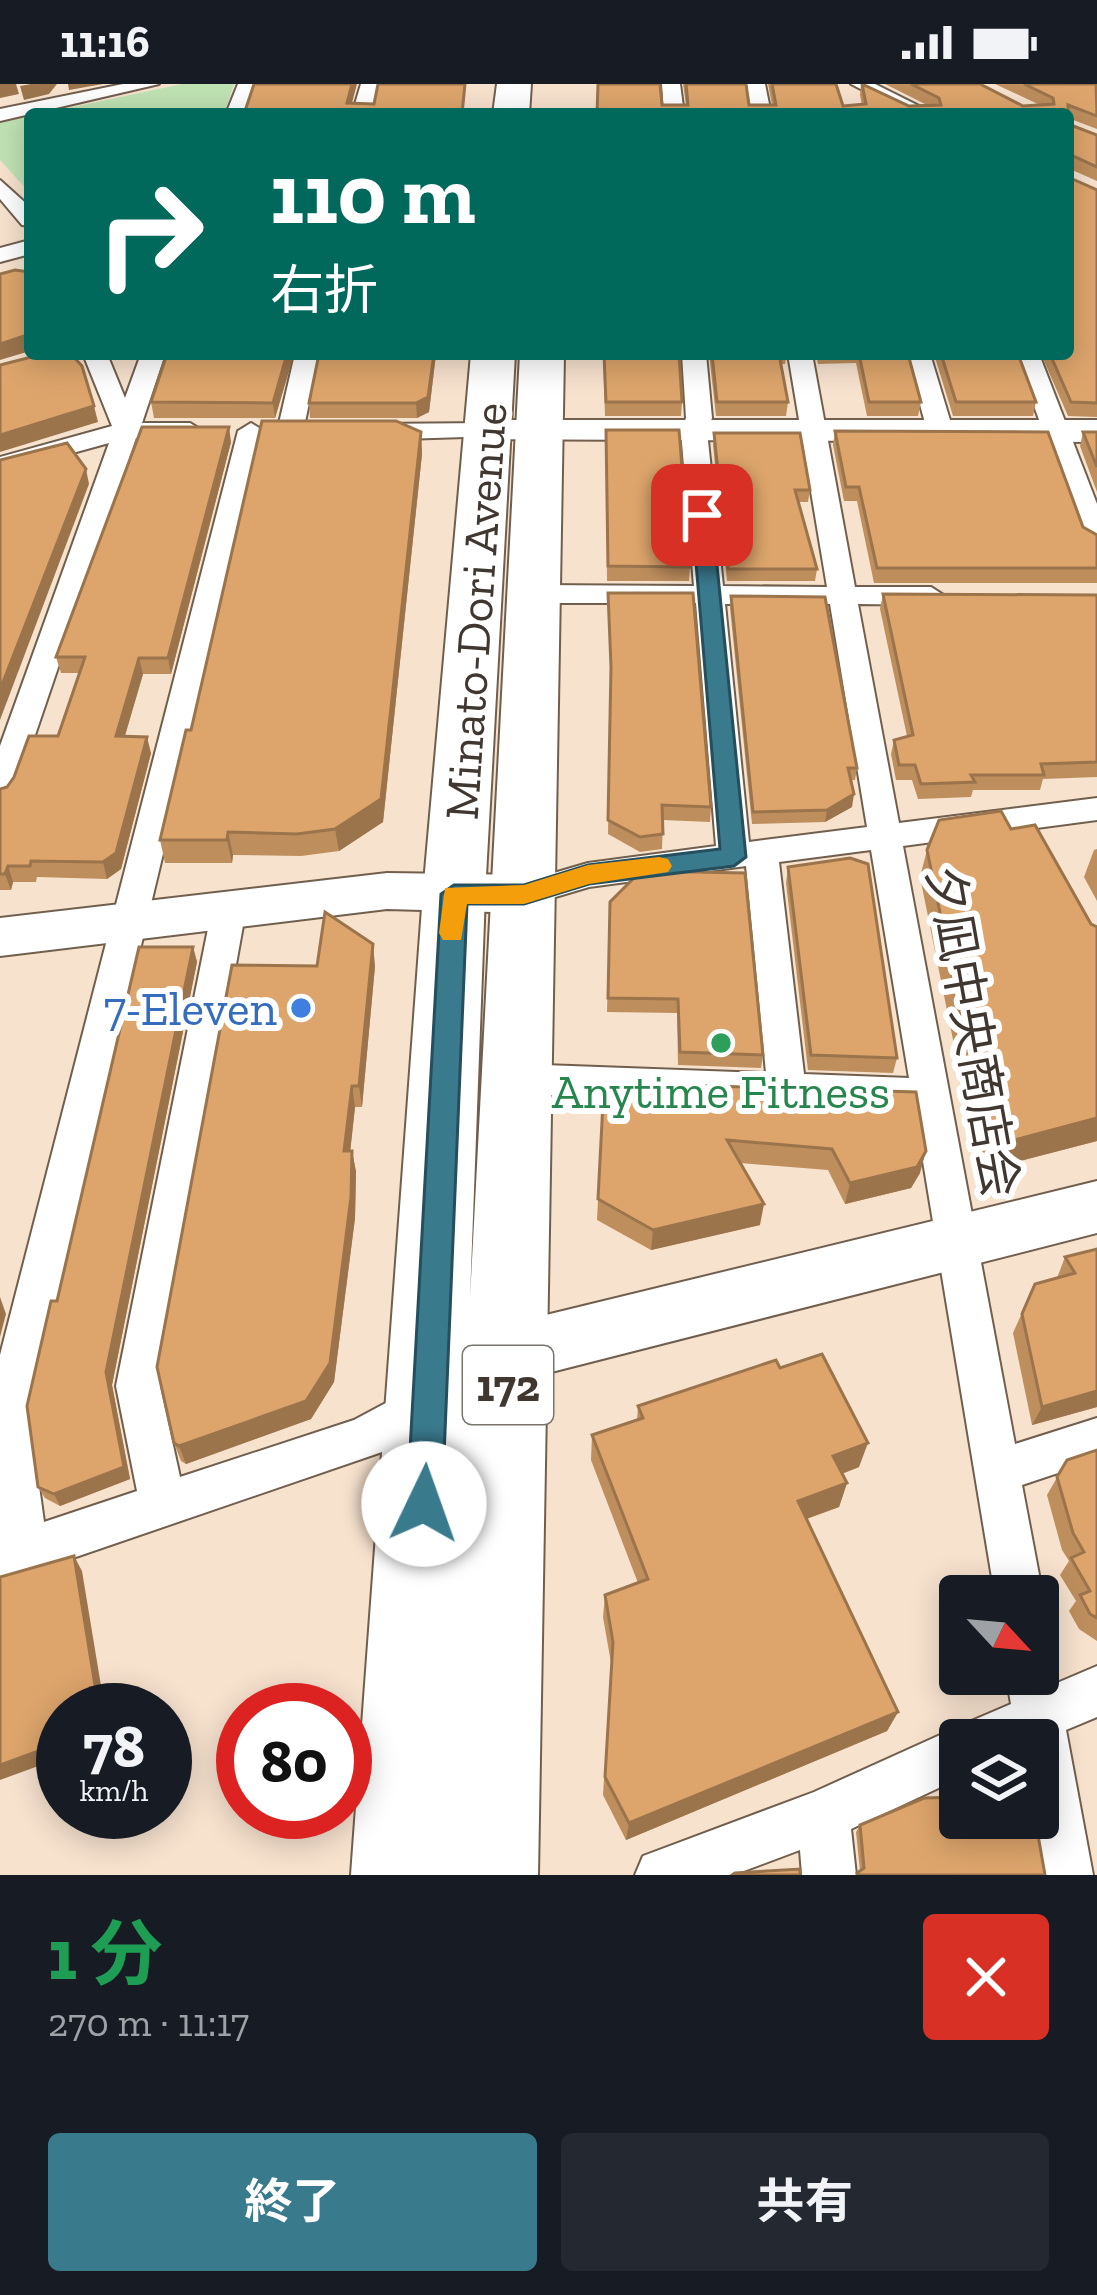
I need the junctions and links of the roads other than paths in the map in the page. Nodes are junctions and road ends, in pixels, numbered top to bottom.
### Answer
1 (44, 84) edge
2 (150, 84) edge
3 (119, 87) edge
4 (850, 89) edge
5 (62, 102) junction
6 (35, 108) edge
7 (907, 108) edge
8 (2, 191) edge
9 (24, 214) edge
10 (138, 360) edge
11 (151, 360) edge
12 (306, 360) edge
13 (493, 360) edge
14 (542, 360) edge
15 (694, 360) edge
16 (801, 360) edge
17 (920, 360) edge
18 (1029, 360) edge
19 (99, 363) edge
20 (125, 430) junction
21 (541, 430) junction
22 (940, 430) junction
23 (1054, 430) junction
24 (230, 431) junction
25 (488, 431) junction
26 (694, 431) junction
27 (812, 431) junction
28 (1097, 431) edge
29 (354, 432) edge
30 (0, 465) edge
31 (1097, 540) edge
32 (536, 594) junction
33 (844, 596) junction
34 (959, 596) edge
35 (710, 598) junction
36 (0, 791) edge
37 (1097, 808) edge
38 (1030, 819) junction
39 (888, 836) junction
40 (747, 855) junction
41 (1052, 859) edge
42 (489, 894) junction
43 (230, 909) junction
44 (131, 921) junction
45 (0, 937) edge
46 (516, 1079) junction
47 (786, 1086) junction
48 (932, 1094) junction
49 (1097, 1208) edge
50 (957, 1242) junction
51 (509, 1353) junction
52 (430, 1399) junction
53 (1097, 1439) edge
54 (996, 1472) junction
55 (163, 1504) junction
56 (12, 1556) edge
57 (1015, 1575) edge
58 (1097, 1691) edge
59 (1059, 1693) edge
60 (1035, 1695) edge
61 (1009, 1719) edge
62 (939, 1763) edge
63 (823, 1815) junction
64 (400, 1875) edge
65 (489, 1875) edge
66 (662, 1875) edge
67 (829, 1875) edge
68 (1066, 1875) edge

1 - 5 street
2 - 3 street
3 - 5 street
4 - 7 street
5 - 6 street
8 - 9 street
10 - 19 street
11 - 20 street
12 - 24 street
13 - 25 highway, Minato-Dori Avenue / 172
14 - 21 highway, Minato-Dori Avenue / 172
15 - 26 street
16 - 27 street, 夕凪中央商店会
17 - 22 street
18 - 23 street
19 - 20 street
20 - 24 street
20 - 30 street
20 - 36 street
21 - 25 street
21 - 26 street
21 - 32 highway, Minato-Dori Avenue / 172
22 - 23 street
22 - 27 street
23 - 28 street
23 - 31 street
24 - 44 street
25 - 29 street
25 - 42 highway, Minato-Dori Avenue / 172
26 - 27 street
26 - 35 street
27 - 33 street, 夕凪中央商店会
32 - 35 street
32 - 42 highway, Minato-Dori Avenue / 172
33 - 34 street
33 - 35 street
33 - 39 street, 夕凪中央商店会
35 - 40 street
37 - 38 street
38 - 39 street
38 - 41 street
39 - 40 street
39 - 48 street, 夕凪中央商店会
40 - 42 street
40 - 47 street
42 - 43 street
42 - 46 highway, Minato-Dori Avenue / 172
42 - 52 highway, Minato-Dori Avenue / 172
43 - 44 street
43 - 55 street
44 - 45 street
44 - 56 street
46 - 47 street
46 - 51 highway, Minato-Dori Avenue / 172
47 - 48 street
48 - 50 street, 夕凪中央商店会
49 - 50 street
50 - 51 street
50 - 54 street, 夕凪中央商店会
51 - 52 street
51 - 65 highway, Minato-Dori Avenue / 172
52 - 55 street
52 - 64 highway, Minato-Dori Avenue / 172
53 - 54 street
54 - 57 street, 夕凪中央商店会
55 - 56 street
58 - 59 street
60 - 61 street
60 - 68 street
62 - 63 street
63 - 66 street
63 - 67 street

